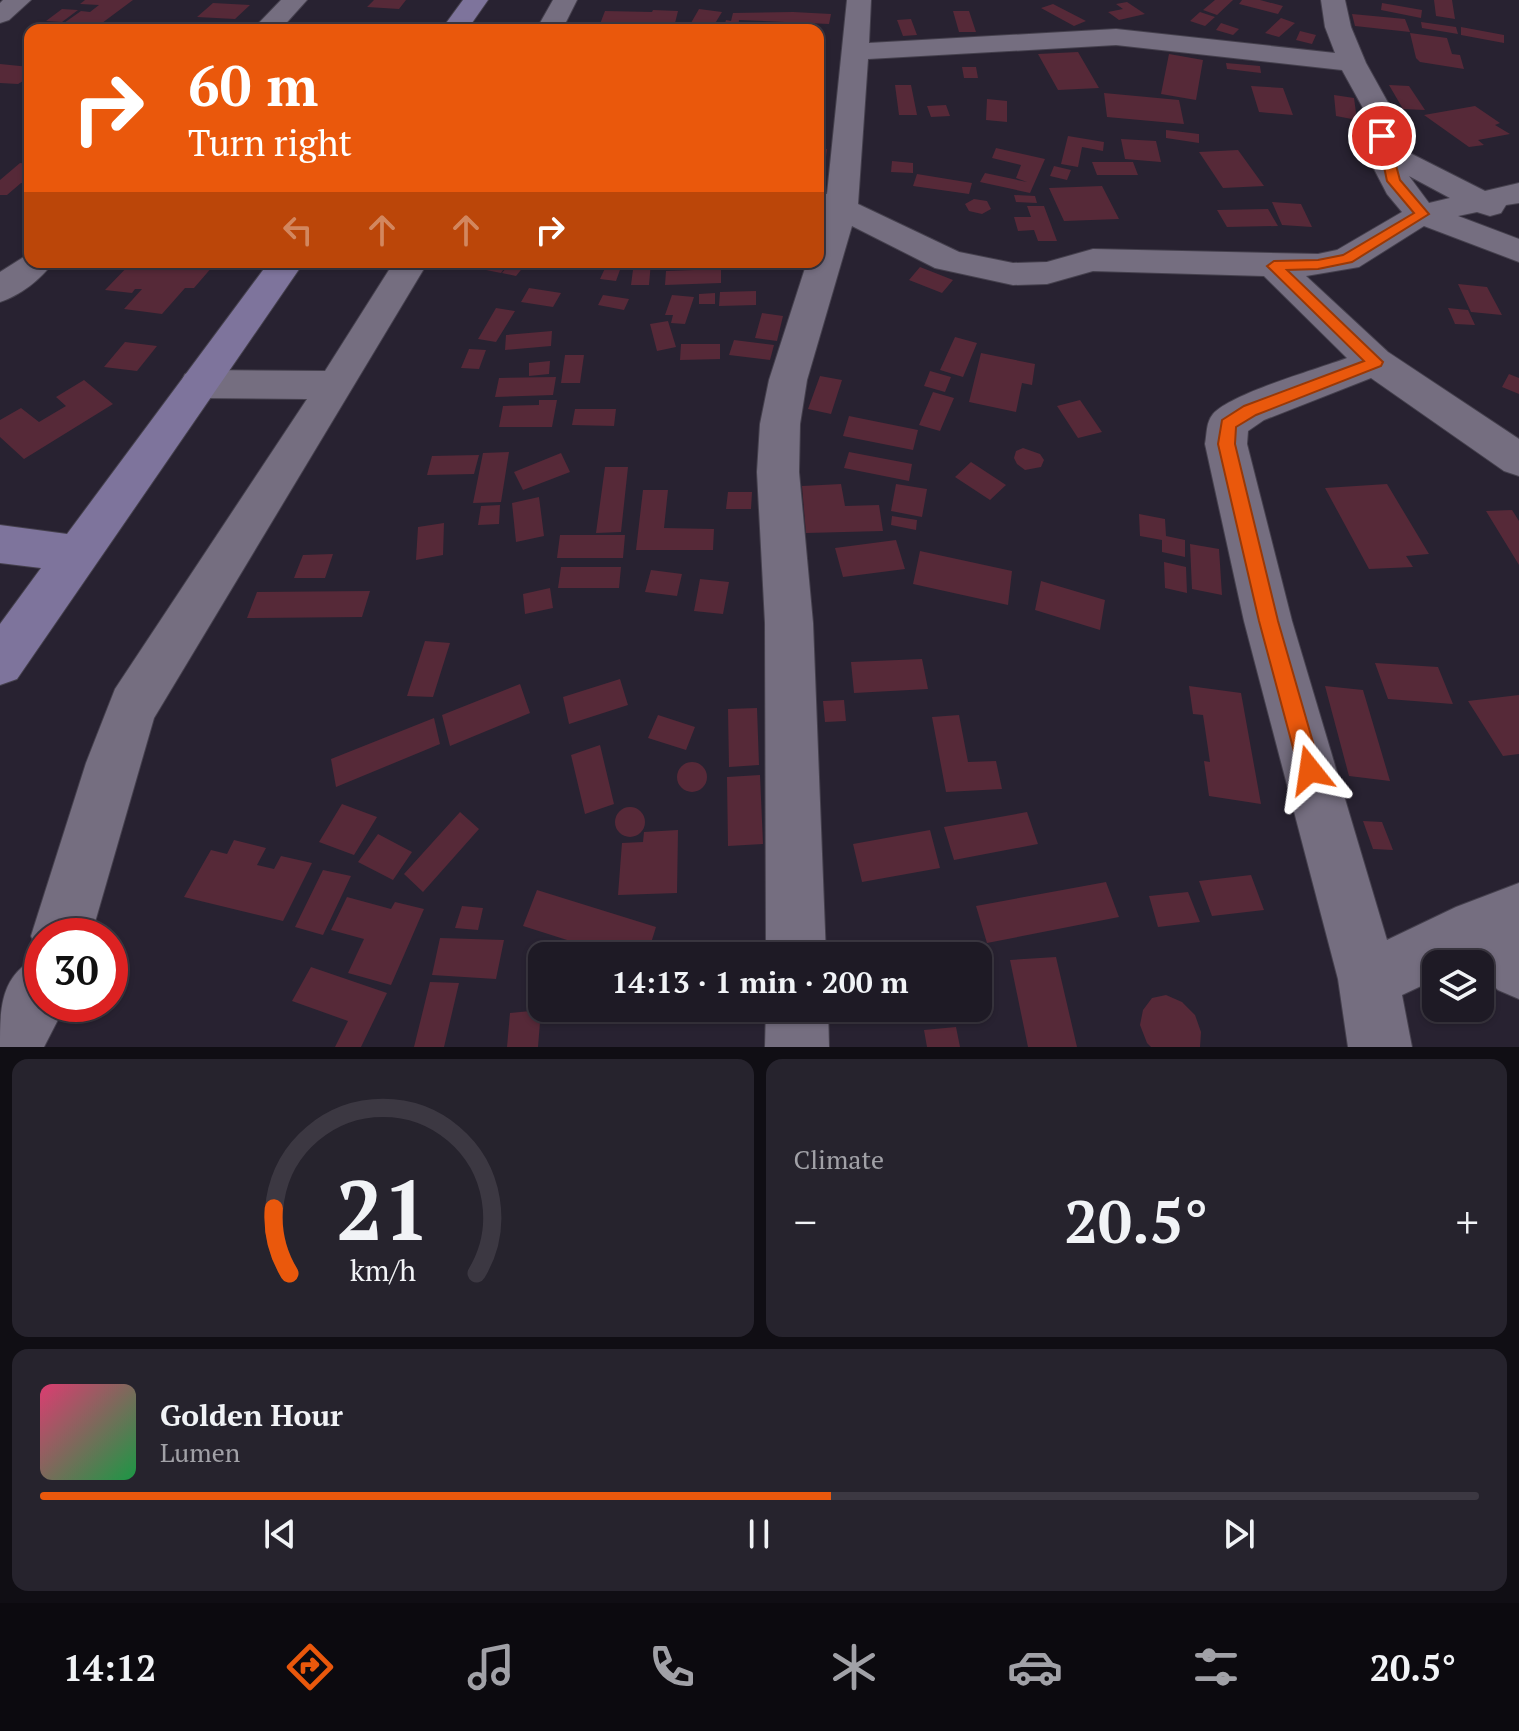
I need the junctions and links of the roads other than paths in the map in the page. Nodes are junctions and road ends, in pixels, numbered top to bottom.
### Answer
1 (19, 0) edge
2 (295, 0) edge
3 (476, 0) edge
4 (565, 0) edge
5 (859, 0) edge
6 (1333, 0) edge
7 (0, 15) edge
8 (271, 24) edge
9 (458, 24) edge
10 (551, 24) edge
11 (856, 52) junction
12 (1352, 63) junction
13 (1383, 151) junction
14 (1519, 193) edge
15 (1485, 202) junction
16 (829, 204) edge
17 (1422, 214) junction
18 (824, 225) edge
19 (1519, 231) edge
20 (1519, 251) edge
21 (1274, 266) junction
22 (28, 268) edge
23 (283, 268) edge
24 (407, 268) edge
25 (814, 268) edge
26 (0, 290) edge
27 (1375, 362) junction
28 (199, 384) junction
29 (335, 385) junction
30 (1519, 460) edge
31 (0, 544) edge
32 (78, 554) junction
33 (0, 663) edge
34 (68, 918) edge
35 (1498, 920) edge
36 (796, 942) edge
37 (1519, 969) edge
38 (1368, 979) junction
39 (24, 1020) edge
40 (797, 1022) edge
41 (10, 1047) edge
42 (797, 1047) edge
43 (1380, 1047) edge

1 - 7 street
2 - 8 street
3 - 9 main road
4 - 10 street
5 - 11 street
6 - 12 street
11 - 12 street
11 - 16 street
12 - 13 street
13 - 15 street
13 - 17 street
14 - 15 street
15 - 17 street
15 - 19 street
16 - 18 street
16 - 21 street
17 - 20 street
17 - 21 street
21 - 27 street
22 - 26 street
23 - 28 main road
24 - 29 street
25 - 36 street
27 - 30 street
27 - 38 street
28 - 29 street
28 - 32 main road
29 - 34 street
31 - 32 main road
32 - 33 main road
35 - 37 street
35 - 38 street
38 - 43 street
39 - 41 street
40 - 42 street

